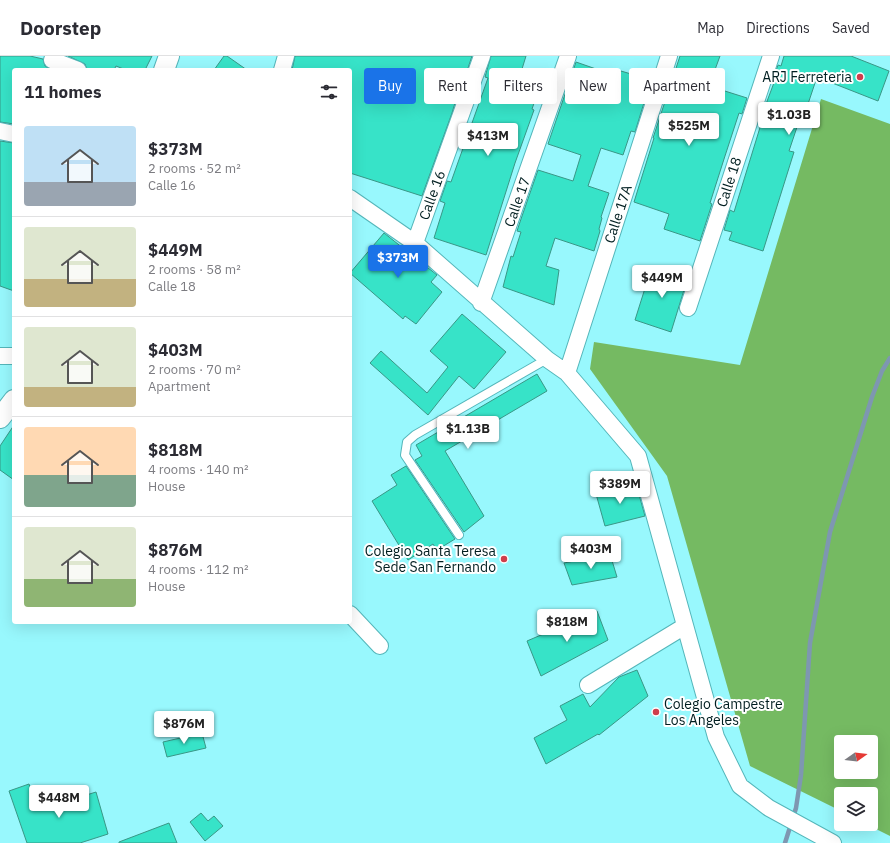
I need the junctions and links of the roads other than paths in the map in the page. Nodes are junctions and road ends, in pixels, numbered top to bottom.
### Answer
1 (169, 56) edge
2 (286, 56) edge
3 (482, 56) edge
4 (568, 56) edge
5 (669, 56) edge
6 (771, 56) edge
7 (50, 62) edge
8 (71, 68) edge
9 (165, 68) edge
10 (283, 68) edge
11 (0, 131) edge
12 (12, 134) edge
13 (352, 199) edge
14 (415, 243) junction
15 (481, 303) junction
16 (688, 308) dead end
17 (0, 356) edge
18 (12, 356) edge
19 (547, 359) junction
20 (567, 373) junction
21 (12, 403) edge
22 (0, 418) edge
23 (459, 535) dead end
24 (352, 616) edge
25 (685, 626) junction
26 (380, 646) dead end
27 (588, 685) dead end
28 (833, 843) edge

1 - 9 street
2 - 10 street
3 - 14 street, Calle 16
4 - 15 street, Calle 17
5 - 20 street, Calle 17A
6 - 16 street, Calle 18
7 - 8 street
11 - 12 street
13 - 14 street
14 - 15 street
15 - 19 street
17 - 18 street
19 - 20 street
19 - 23 lane
20 - 25 street
21 - 22 street
24 - 26 street
25 - 27 street
25 - 28 street

